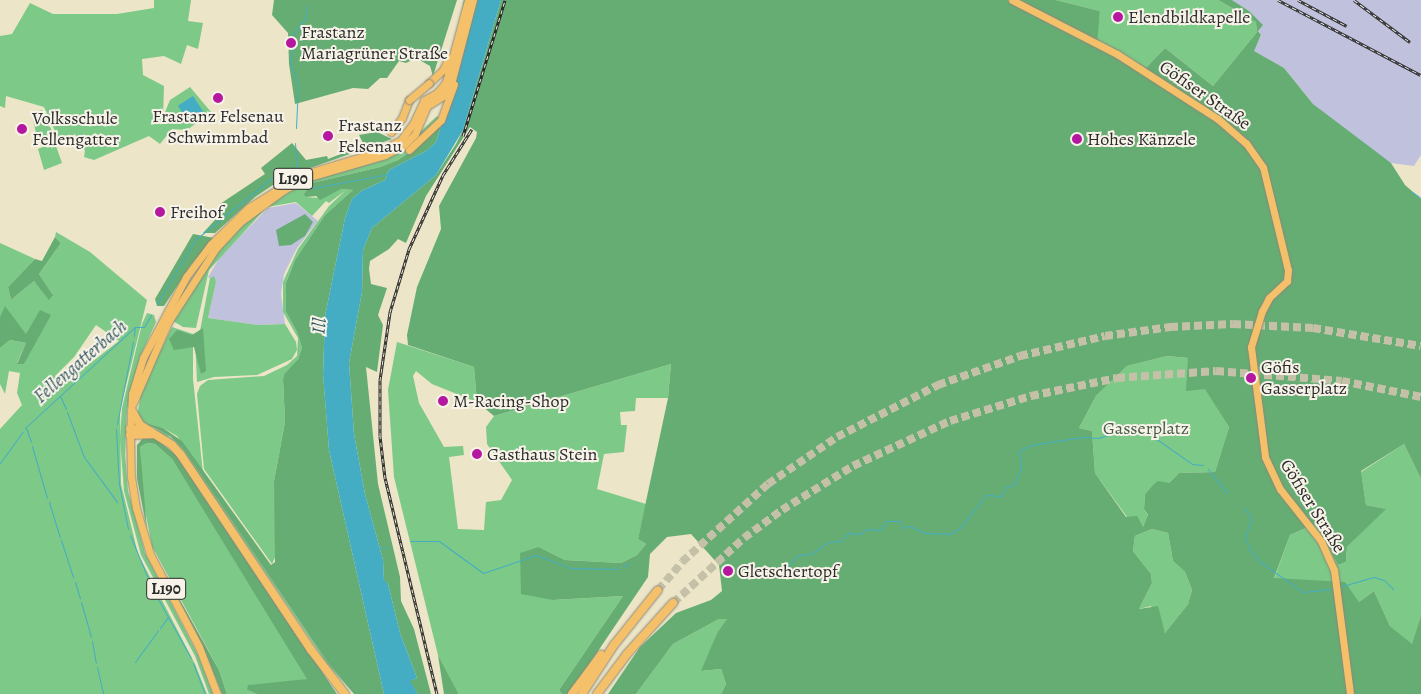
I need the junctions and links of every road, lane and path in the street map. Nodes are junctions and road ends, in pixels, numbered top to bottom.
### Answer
1 (468, 0) edge
2 (473, 0) edge
3 (1012, 0) edge
4 (453, 50) junction
5 (455, 70) junction
6 (431, 100) junction
7 (423, 107) junction
8 (391, 132) dead end
9 (409, 150) dead end
10 (132, 407) junction
11 (147, 430) junction
12 (130, 432) junction
13 (155, 434) junction
14 (658, 590) tunnel mouth
15 (673, 603) tunnel mouth
16 (614, 644) junction
17 (606, 681) junction
18 (217, 694) edge
19 (345, 694) edge
20 (572, 694) edge
21 (582, 694) edge
22 (597, 694) edge
23 (601, 694) edge
24 (1350, 694) edge

1 - 4 main road
2 - 5 main road, L190
3 - 24 main road, Göfiser Straße
4 - 6 main road, L190
4 - 8 main road, bridge
5 - 6 main road, L190
5 - 9 main road
6 - 7 main road, L190
6 - 7 main road
7 - 10 main road, L190
10 - 11 highway
10 - 12 main road, L190
11 - 12 highway
11 - 13 highway
12 - 13 highway
12 - 18 main road, L190
13 - 19 highway
14 - 16 highway
15 - 17 highway
16 - 20 highway
16 - 21 highway
17 - 22 highway
17 - 23 highway

